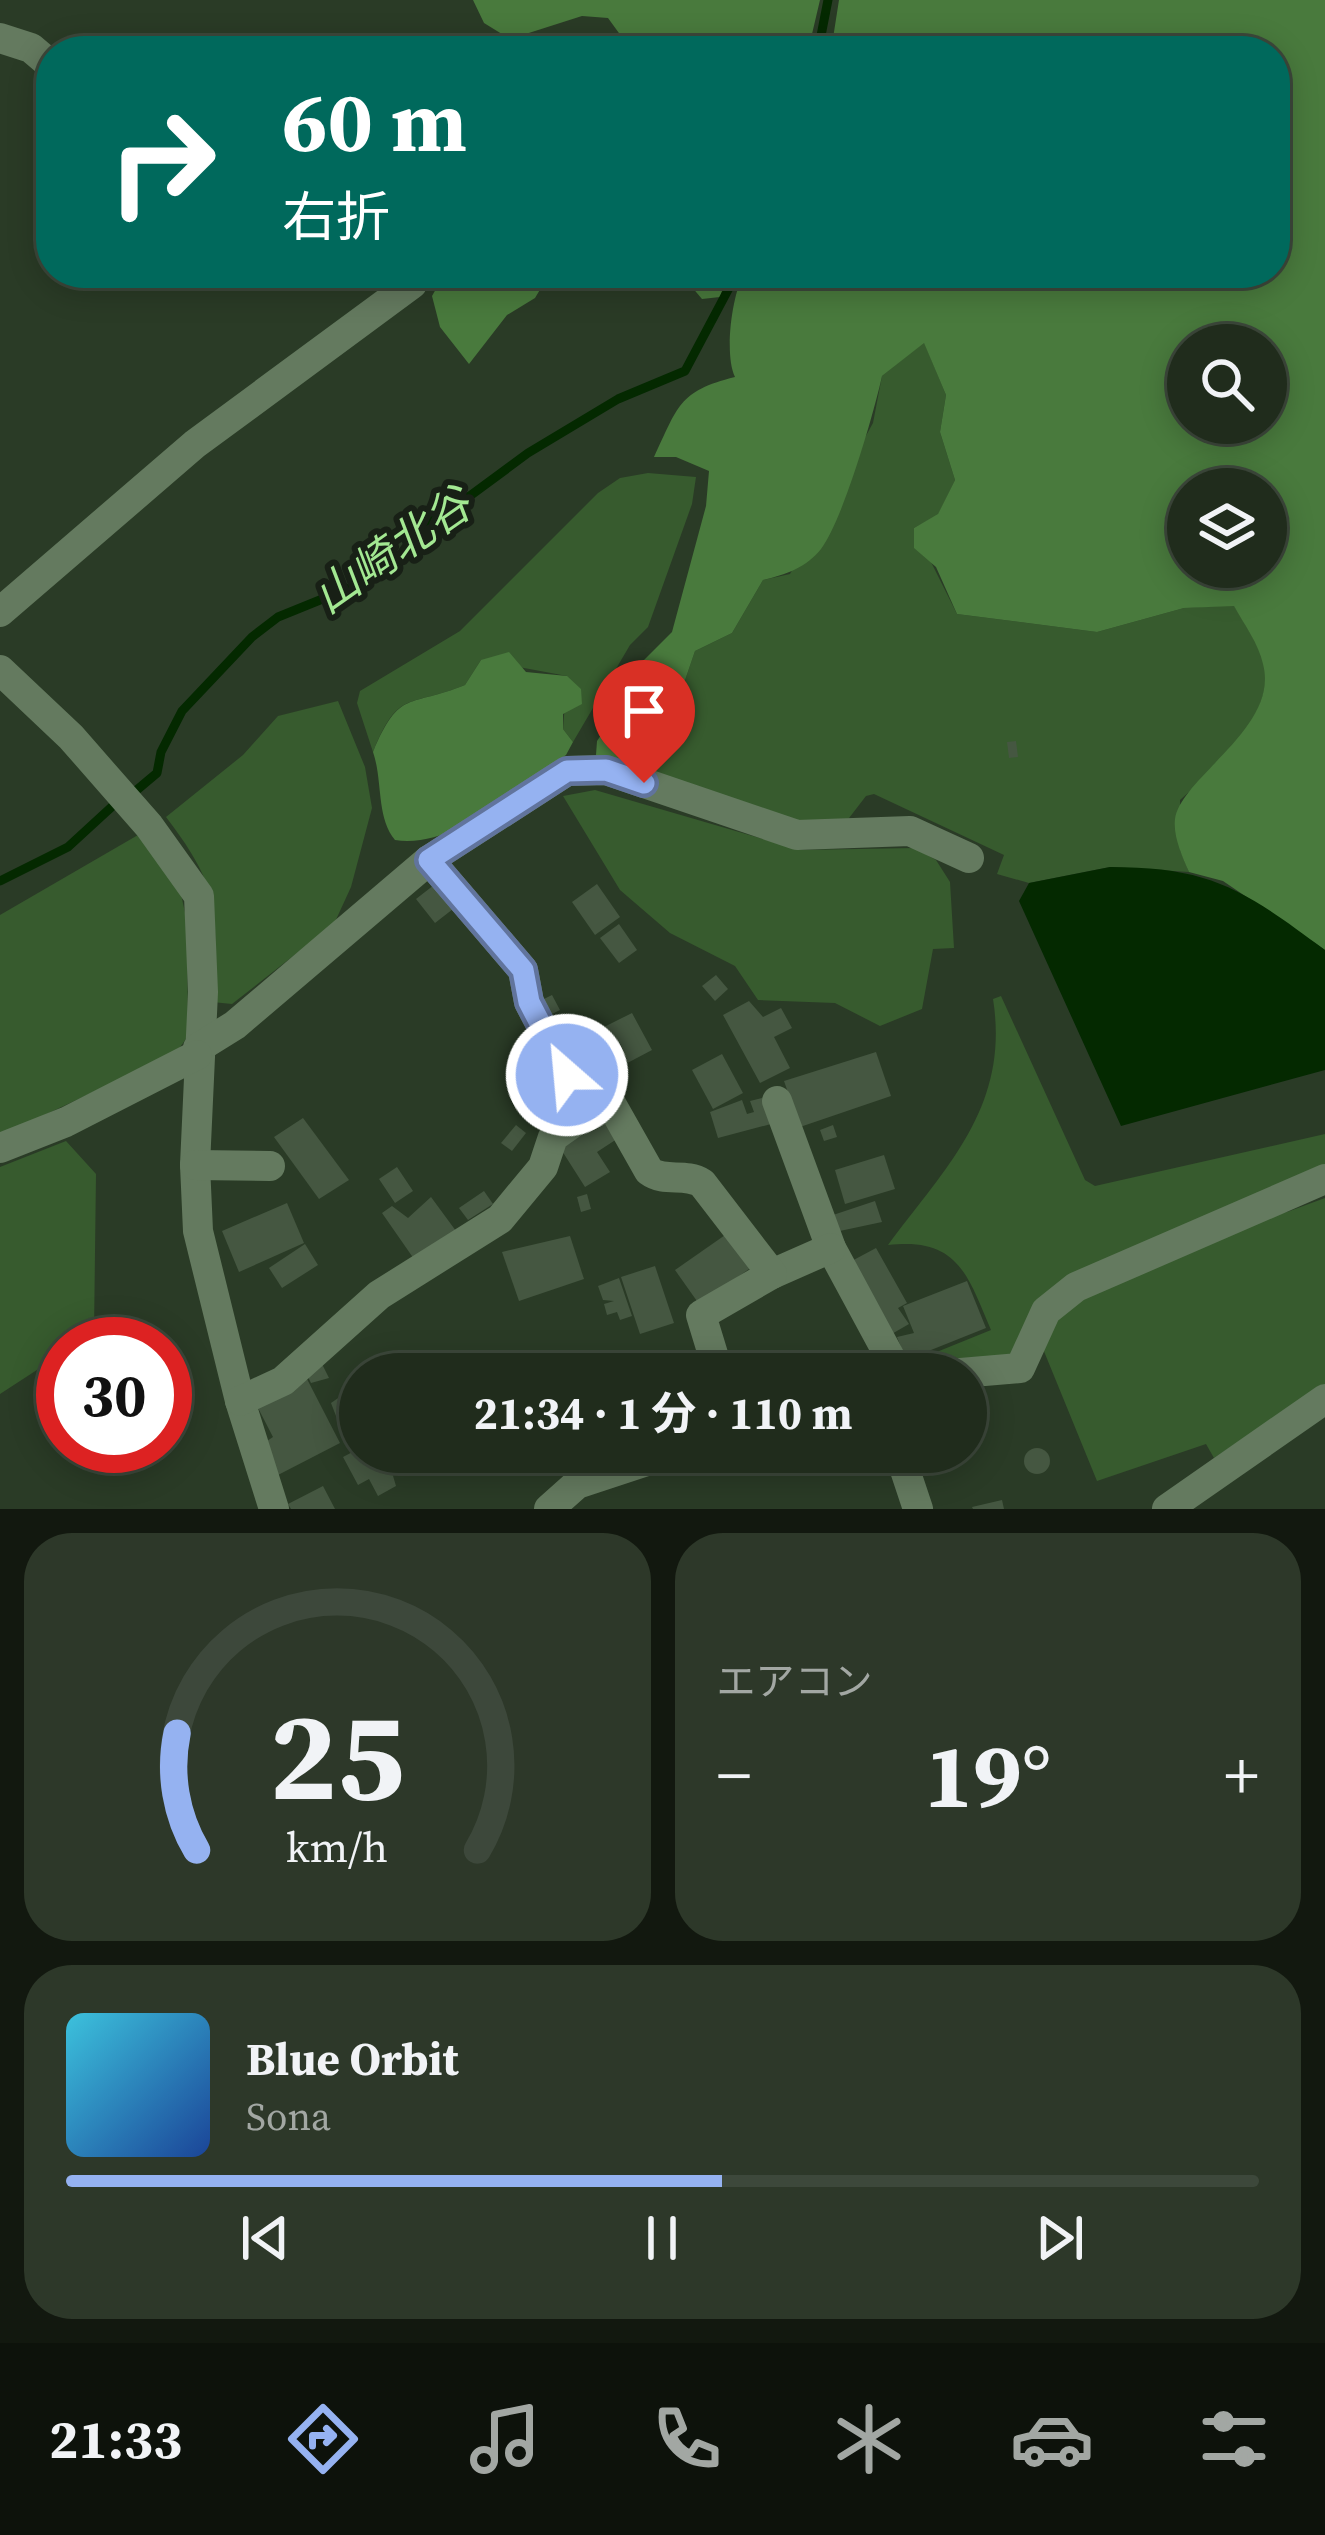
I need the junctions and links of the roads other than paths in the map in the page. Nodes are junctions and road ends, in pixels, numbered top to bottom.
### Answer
1 (0, 38) edge
2 (36, 52) edge
3 (400, 288) edge
4 (0, 612) edge
5 (0, 670) edge
6 (969, 858) dead end
7 (429, 860) junction
8 (198, 1052) junction
9 (777, 1101) dead end
10 (586, 1112) junction
11 (0, 1148) edge
12 (194, 1165) junction
13 (270, 1166) dead end
14 (1325, 1179) edge
15 (831, 1248) junction
16 (772, 1274) junction
17 (712, 1353) edge
18 (888, 1353) edge
19 (987, 1371) edge
20 (1325, 1400) edge
21 (240, 1401) junction
22 (610, 1473) edge
23 (906, 1473) edge
24 (274, 1509) edge
25 (549, 1509) edge
26 (918, 1509) edge
27 (1167, 1509) edge

1 - 2 street
3 - 4 street
5 - 8 street
6 - 7 street
7 - 8 street
7 - 10 street
8 - 11 street
8 - 12 street
9 - 15 street
10 - 16 street
10 - 21 street
12 - 13 street
12 - 21 street
14 - 19 street
15 - 16 street
15 - 18 street
16 - 17 street
20 - 27 street
21 - 24 street
22 - 25 street
23 - 26 street

